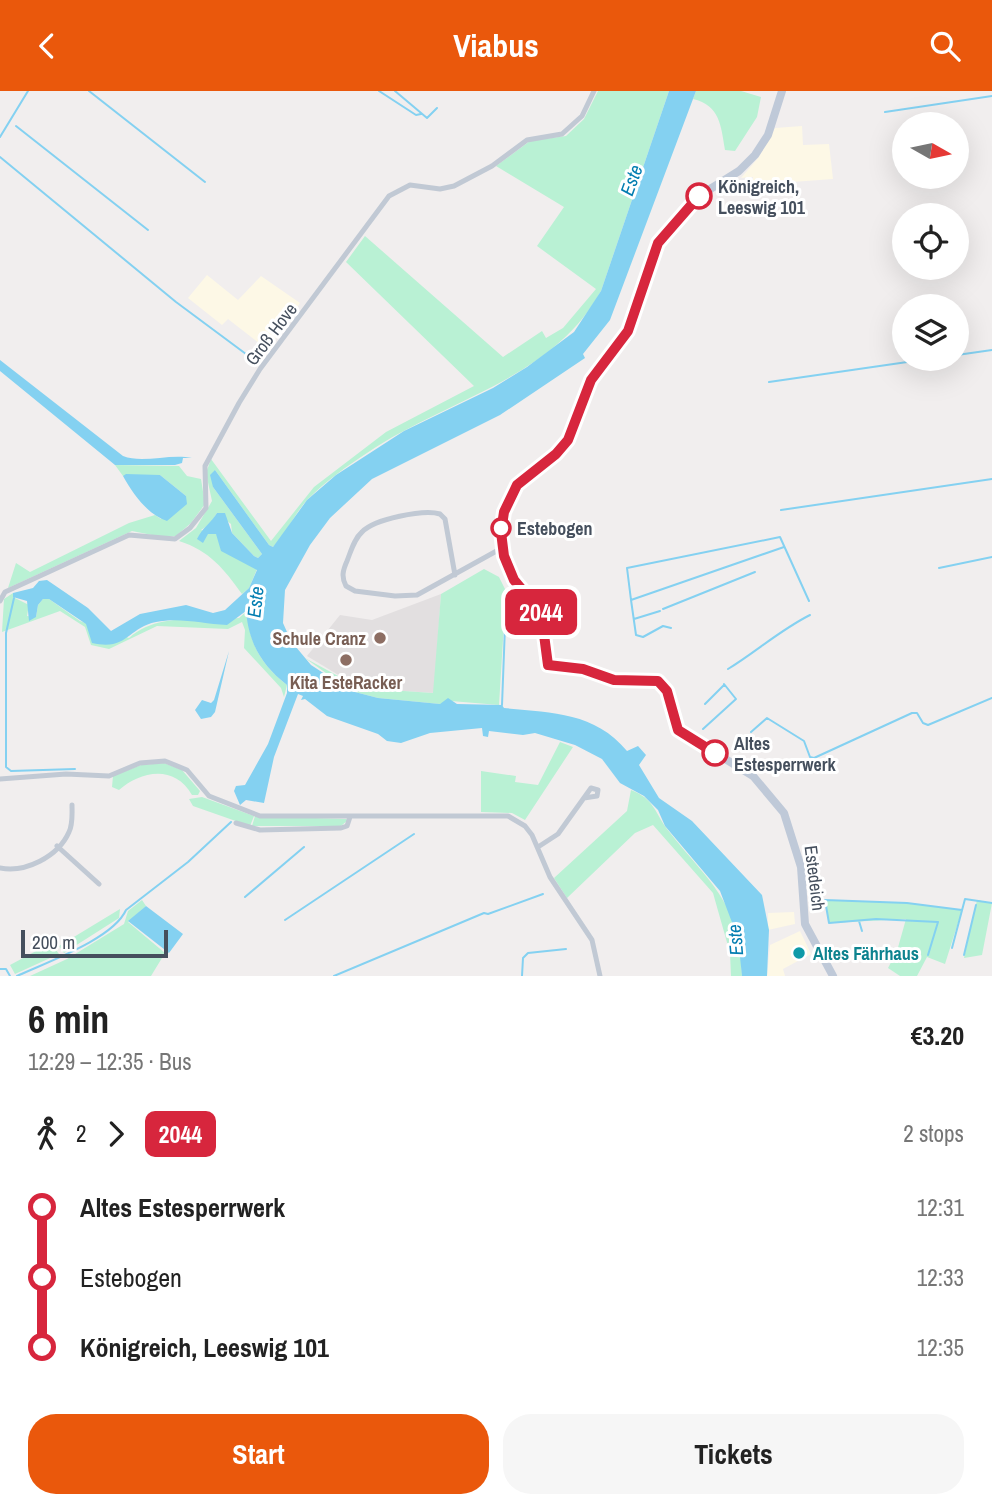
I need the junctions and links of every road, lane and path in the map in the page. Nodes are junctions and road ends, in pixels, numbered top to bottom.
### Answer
1 (594, 91) edge
2 (782, 91) edge
3 (503, 552) junction
4 (455, 575) junction
5 (0, 601) edge
6 (0, 779) edge
7 (584, 798) dead end
8 (72, 805) dead end
9 (350, 817) junction
10 (236, 823) dead end
11 (57, 846) junction
12 (538, 846) junction
13 (0, 868) edge
14 (99, 884) dead end
15 (600, 976) edge
16 (833, 976) edge

1 - 5 street, Groß Hove
2 - 3 street
3 - 4 street
3 - 16 street, Estedeich
4 - 4 street
6 - 9 street
7 - 12 street
8 - 11 street
9 - 10 street
9 - 12 street
11 - 13 street
11 - 14 street
12 - 15 street

